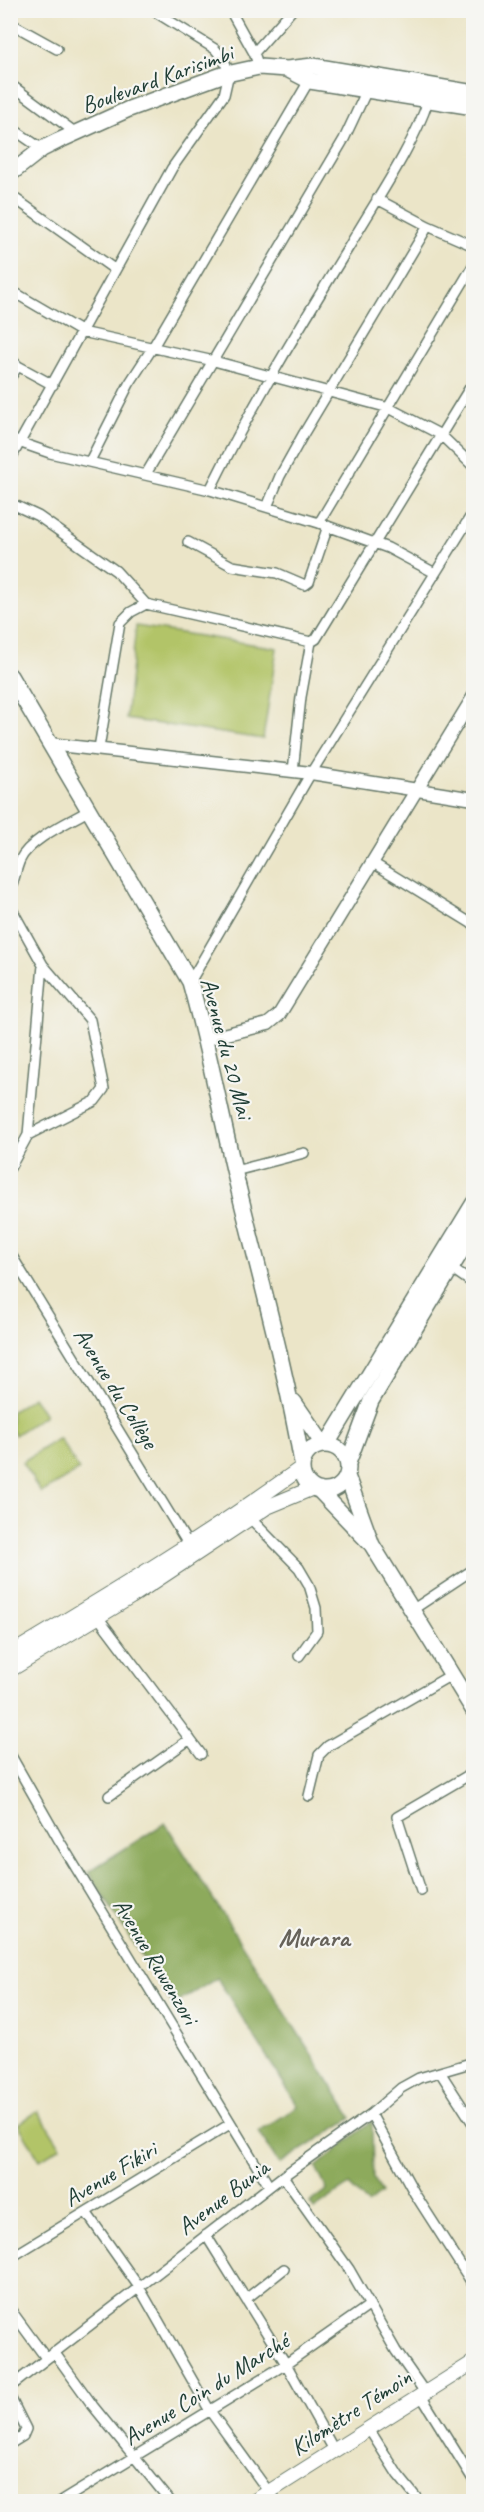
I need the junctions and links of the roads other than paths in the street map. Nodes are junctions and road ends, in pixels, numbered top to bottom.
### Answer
1 (152, 10) edge
2 (230, 10) edge
3 (292, 10) edge
4 (10, 23) edge
5 (57, 49) dead end
6 (256, 60) junction
7 (230, 73) junction
8 (311, 73) junction
9 (10, 84) edge
10 (367, 90) junction
11 (474, 93) edge
12 (428, 100) junction
13 (474, 107) edge
14 (10, 127) edge
15 (76, 132) junction
16 (42, 149) junction
17 (10, 174) edge
18 (10, 195) edge
19 (377, 199) junction
20 (428, 226) junction
21 (474, 246) edge
22 (474, 264) edge
23 (114, 269) junction
24 (10, 290) edge
25 (82, 332) junction
26 (153, 347) junction
27 (10, 358) edge
28 (214, 362) junction
29 (18, 366) junction
30 (270, 377) junction
31 (10, 378) edge
32 (474, 381) edge
33 (53, 385) junction
34 (329, 390) junction
35 (389, 408) junction
36 (441, 435) junction
37 (15, 442) edge
38 (10, 460) edge
39 (90, 461) junction
40 (474, 467) edge
41 (146, 474) junction
42 (210, 490) junction
43 (10, 503) edge
44 (267, 507) junction
45 (474, 511) edge
46 (324, 524) junction
47 (188, 542) dead end
48 (374, 542) junction
49 (435, 573) junction
50 (147, 604) junction
51 (311, 642) junction
52 (10, 676) edge
53 (474, 696) edge
54 (49, 744) junction
55 (99, 748) junction
56 (293, 771) junction
57 (311, 773) junction
58 (416, 790) junction
59 (474, 799) edge
60 (88, 811) junction
61 (373, 863) junction
62 (10, 891) edge
63 (10, 906) edge
64 (474, 925) edge
65 (43, 965) junction
66 (190, 982) junction
67 (206, 1039) junction
68 (28, 1135) junction
69 (304, 1153) dead end
70 (10, 1168) edge
71 (235, 1172) junction
72 (474, 1203) edge
73 (474, 1230) edge
74 (10, 1253) edge
75 (451, 1268) junction
76 (474, 1284) edge
77 (290, 1398) junction
78 (325, 1444) junction
79 (302, 1465) junction
80 (347, 1470) junction
81 (316, 1489) junction
82 (250, 1518) junction
83 (188, 1544) junction
84 (372, 1545) junction
85 (474, 1569) edge
86 (412, 1610) junction
87 (94, 1612) junction
88 (66, 1629) junction
89 (10, 1654) edge
90 (299, 1656) dead end
91 (10, 1670) edge
92 (452, 1675) junction
93 (474, 1711) edge
94 (190, 1739) junction
95 (10, 1754) edge
96 (201, 1754) dead end
97 (474, 1772) edge
98 (109, 1796) dead end
99 (309, 1796) dead end
100 (421, 1891) dead end
101 (474, 2062) edge
102 (440, 2072) junction
103 (371, 2114) junction
104 (230, 2124) junction
105 (474, 2125) edge
106 (283, 2176) junction
107 (269, 2186) junction
108 (86, 2212) junction
109 (206, 2235) junction
110 (10, 2258) edge
111 (284, 2269) dead end
112 (474, 2286) edge
113 (139, 2287) junction
114 (246, 2299) junction
115 (370, 2305) junction
116 (10, 2309) edge
117 (50, 2355) junction
118 (474, 2362) edge
119 (286, 2364) junction
120 (10, 2387) edge
121 (422, 2393) junction
122 (10, 2397) edge
123 (210, 2411) junction
124 (369, 2428) junction
125 (10, 2444) edge
126 (334, 2450) junction
127 (134, 2457) junction
128 (474, 2481) edge
129 (272, 2497) edge
130 (60, 2502) edge
131 (171, 2502) edge
132 (253, 2502) edge
133 (420, 2502) edge

1 - 7 street
2 - 6 street
3 - 6 street
4 - 5 street
6 - 7 main road, Boulevard Karisimbi
6 - 8 main road, Boulevard Karisimbi
7 - 15 main road, Boulevard Karisimbi
7 - 23 street
8 - 10 main road
8 - 11 main road
8 - 26 street
9 - 15 street
10 - 12 main road
10 - 28 street
12 - 13 main road
12 - 19 street
14 - 16 street
15 - 16 main road, Boulevard Karisimbi
16 - 17 main road, Boulevard Karisimbi
18 - 23 street
19 - 20 street
19 - 30 street
20 - 21 street
20 - 34 street
22 - 35 street
23 - 25 street
24 - 25 street
25 - 26 street
25 - 33 street
26 - 28 street
26 - 39 street
27 - 29 street
28 - 30 street
28 - 41 street
29 - 31 street
29 - 33 street
30 - 34 street
30 - 42 street
32 - 36 street
33 - 37 street
34 - 35 street
34 - 44 street
35 - 36 street
35 - 46 street
36 - 40 street
36 - 48 street
37 - 38 street
37 - 39 street
39 - 41 street
41 - 42 street
42 - 44 street
43 - 50 street
44 - 46 street
45 - 49 street
46 - 47 street
46 - 48 street
48 - 49 street
48 - 51 street
49 - 57 street
50 - 51 street
50 - 55 street
51 - 56 street
52 - 54 main road, Avenue du 20 Mai
53 - 58 street
54 - 55 street
54 - 60 main road, Avenue du 20 Mai
55 - 56 street
56 - 57 street
57 - 58 street
57 - 66 street
58 - 59 street
58 - 61 street
60 - 62 street
60 - 66 main road, Avenue du 20 Mai
61 - 64 street
61 - 67 street
63 - 65 street
65 - 68 street
65 - 68 street
66 - 67 main road, Avenue du 20 Mai
67 - 71 main road, Avenue du 20 Mai
68 - 70 street
69 - 71 street
71 - 77 main road, Avenue du 20 Mai
72 - 78 main road
73 - 75 main road
74 - 83 street, Avenue du Collège
75 - 76 street
75 - 80 main road
77 - 78 main road
77 - 79 main road, Avenue du 20 Mai
78 - 79 main road
78 - 80 main road
79 - 81 main road
79 - 83 main road
80 - 81 main road
80 - 84 main road
81 - 82 main road
81 - 84 main road
82 - 87 main road
82 - 90 street
83 - 87 main road
84 - 86 main road
85 - 86 street
86 - 92 main road
87 - 88 main road
87 - 94 street
88 - 89 main road
88 - 91 main road
92 - 93 main road
92 - 99 street
94 - 96 street
94 - 98 street
95 - 104 street, Avenue Ruwenzori
97 - 100 street
101 - 102 street, Avenue Bunia
102 - 103 street, Avenue Bunia
102 - 105 street
103 - 106 street, Avenue Bunia
103 - 112 street
104 - 107 street, Avenue Ruwenzori
104 - 108 street, Avenue Fikiri
106 - 107 street, Avenue Bunia
106 - 115 street
107 - 109 street, Avenue Bunia
108 - 110 street, Avenue Fikiri
108 - 113 street
109 - 113 street, Avenue Bunia
109 - 114 street
111 - 114 street
113 - 117 street, Avenue Bunia
113 - 123 street
114 - 119 street
115 - 119 street, Avenue Coin du Marché
115 - 121 street
116 - 117 street
117 - 120 street, Avenue Bunia
117 - 127 street
118 - 121 main road, Kilomètre Témoin
119 - 123 street, Avenue Coin du Marché
119 - 126 street
121 - 124 main road, Kilomètre Témoin
121 - 128 street
122 - 125 street
123 - 127 street, Avenue Coin du Marché
123 - 129 street
124 - 126 main road, Kilomètre Témoin
124 - 133 street
126 - 129 main road, Kilomètre Témoin
127 - 130 street, Avenue Coin du Marché
127 - 131 street
129 - 132 main road, Kilomètre Témoin

